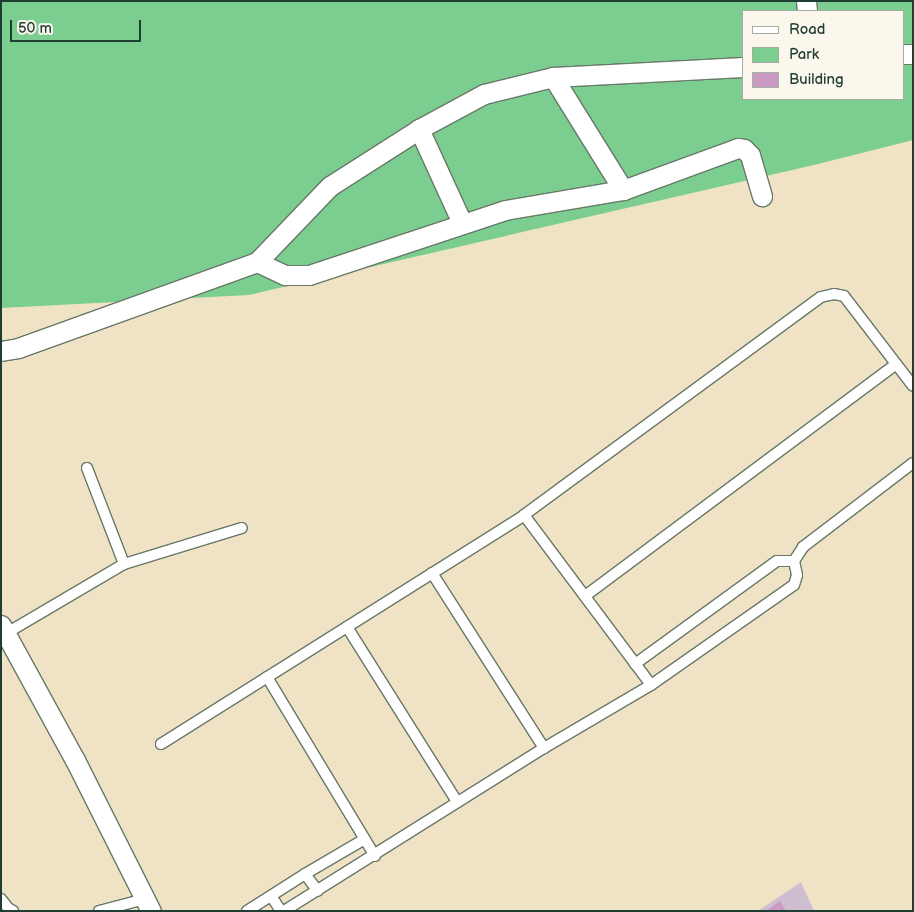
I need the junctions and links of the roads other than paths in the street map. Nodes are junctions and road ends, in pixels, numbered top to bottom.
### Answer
1 (742, 67) edge
2 (553, 77) junction
3 (419, 129) junction
4 (623, 190) junction
5 (762, 196) dead end
6 (462, 223) junction
7 (258, 262) junction
8 (1, 351) edge
9 (896, 364) junction
10 (913, 386) edge
11 (913, 463) edge
12 (87, 468) dead end
13 (524, 515) junction
14 (242, 528) dead end
15 (794, 561) junction
16 (124, 564) junction
17 (432, 573) junction
18 (585, 596) junction
19 (347, 626) junction
20 (2, 632) edge
21 (636, 664) junction
22 (267, 677) junction
23 (651, 685) junction
24 (161, 744) dead end
25 (544, 748) junction
26 (457, 802) junction
27 (365, 839) junction
28 (375, 856) junction
29 (305, 874) junction
30 (318, 891) junction
31 (271, 896) junction
32 (1, 899) edge
33 (148, 905) edge
34 (13, 911) edge
35 (99, 911) edge
36 (247, 911) edge
37 (283, 911) edge

1 - 2 street
2 - 3 street
2 - 4 street
3 - 6 street
3 - 7 street
4 - 5 street
4 - 6 street
6 - 7 street
7 - 8 street
9 - 10 lane
9 - 13 lane
9 - 18 lane
11 - 15 lane
12 - 16 lane
13 - 17 lane
13 - 18 lane
14 - 16 lane
15 - 21 lane
15 - 23 lane
16 - 20 lane
17 - 19 lane
17 - 25 lane
18 - 21 lane
19 - 22 lane
19 - 26 lane
20 - 33 street
21 - 23 lane
22 - 24 lane
22 - 27 lane
23 - 25 lane
25 - 26 lane
26 - 28 lane
27 - 28 lane
27 - 29 lane
28 - 30 lane
29 - 30 lane
29 - 31 lane
30 - 37 lane
31 - 36 lane
31 - 37 lane
32 - 34 lane
33 - 35 lane

